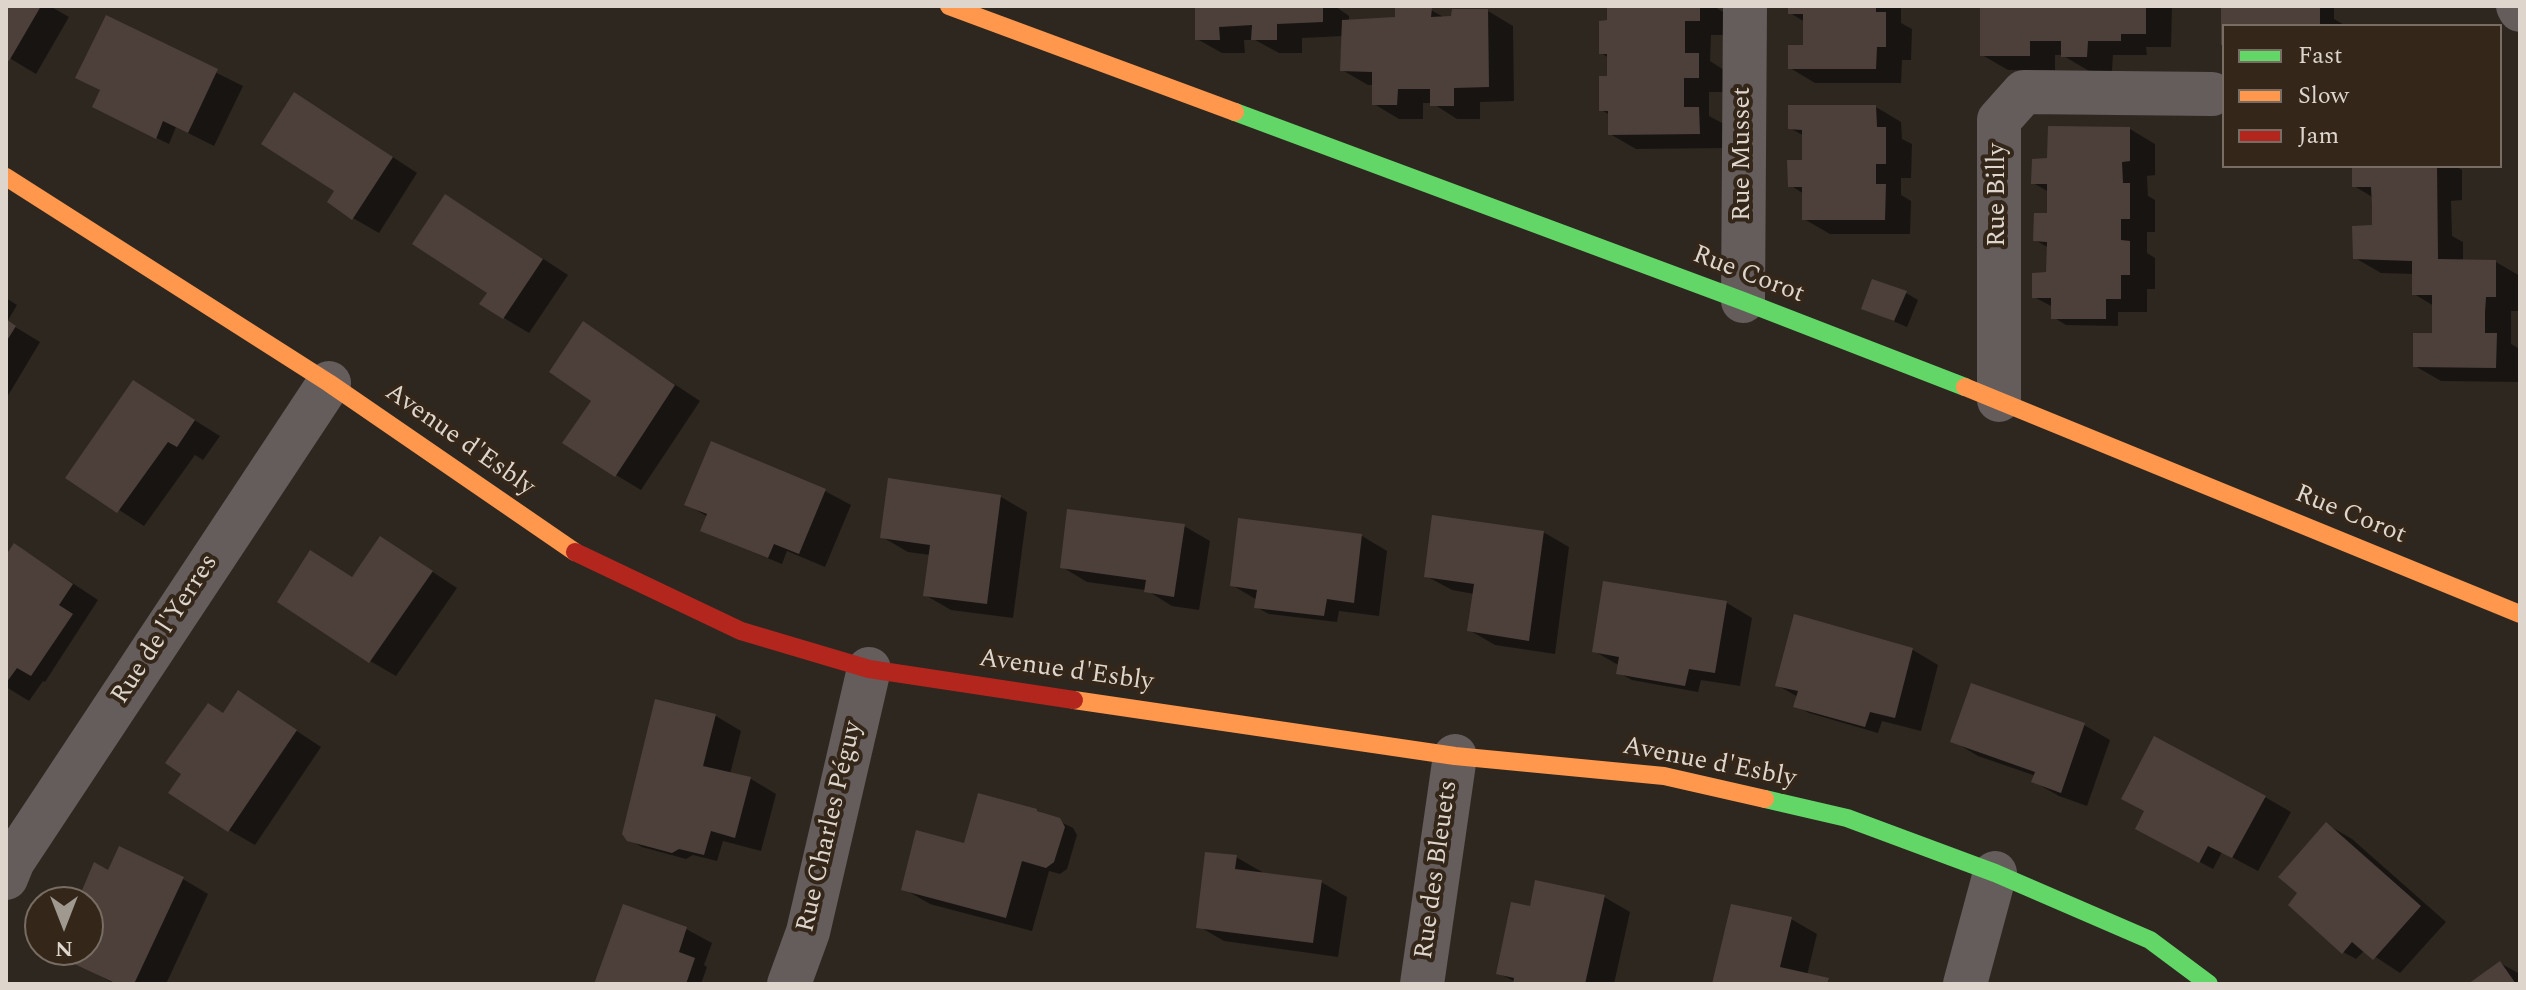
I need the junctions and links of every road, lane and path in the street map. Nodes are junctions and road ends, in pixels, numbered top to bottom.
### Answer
1 (949, 6) edge
2 (1745, 6) edge
3 (2212, 94) dead end
4 (6, 177) edge
5 (1743, 301) junction
6 (329, 383) junction
7 (1999, 400) junction
8 (2520, 614) edge
9 (869, 669) junction
10 (1455, 756) junction
11 (1995, 873) junction
12 (6, 878) edge
13 (789, 984) edge
14 (1422, 984) edge
15 (1965, 984) edge
16 (2209, 984) edge

1 - 5 street, Rue Corot
2 - 5 street, Rue Musset
3 - 7 street, Rue Billy
4 - 6 street, Avenue d'Esbly
5 - 7 street, Rue Corot
6 - 9 street, Avenue d'Esbly
6 - 12 street, Rue de l'Yerres
7 - 8 street, Rue Corot
9 - 10 street, Avenue d'Esbly
9 - 13 street, Rue Charles Péguy
10 - 11 street, Avenue d'Esbly
10 - 14 street, Rue des Bleuets
11 - 15 street
11 - 16 street, Avenue d'Esbly

